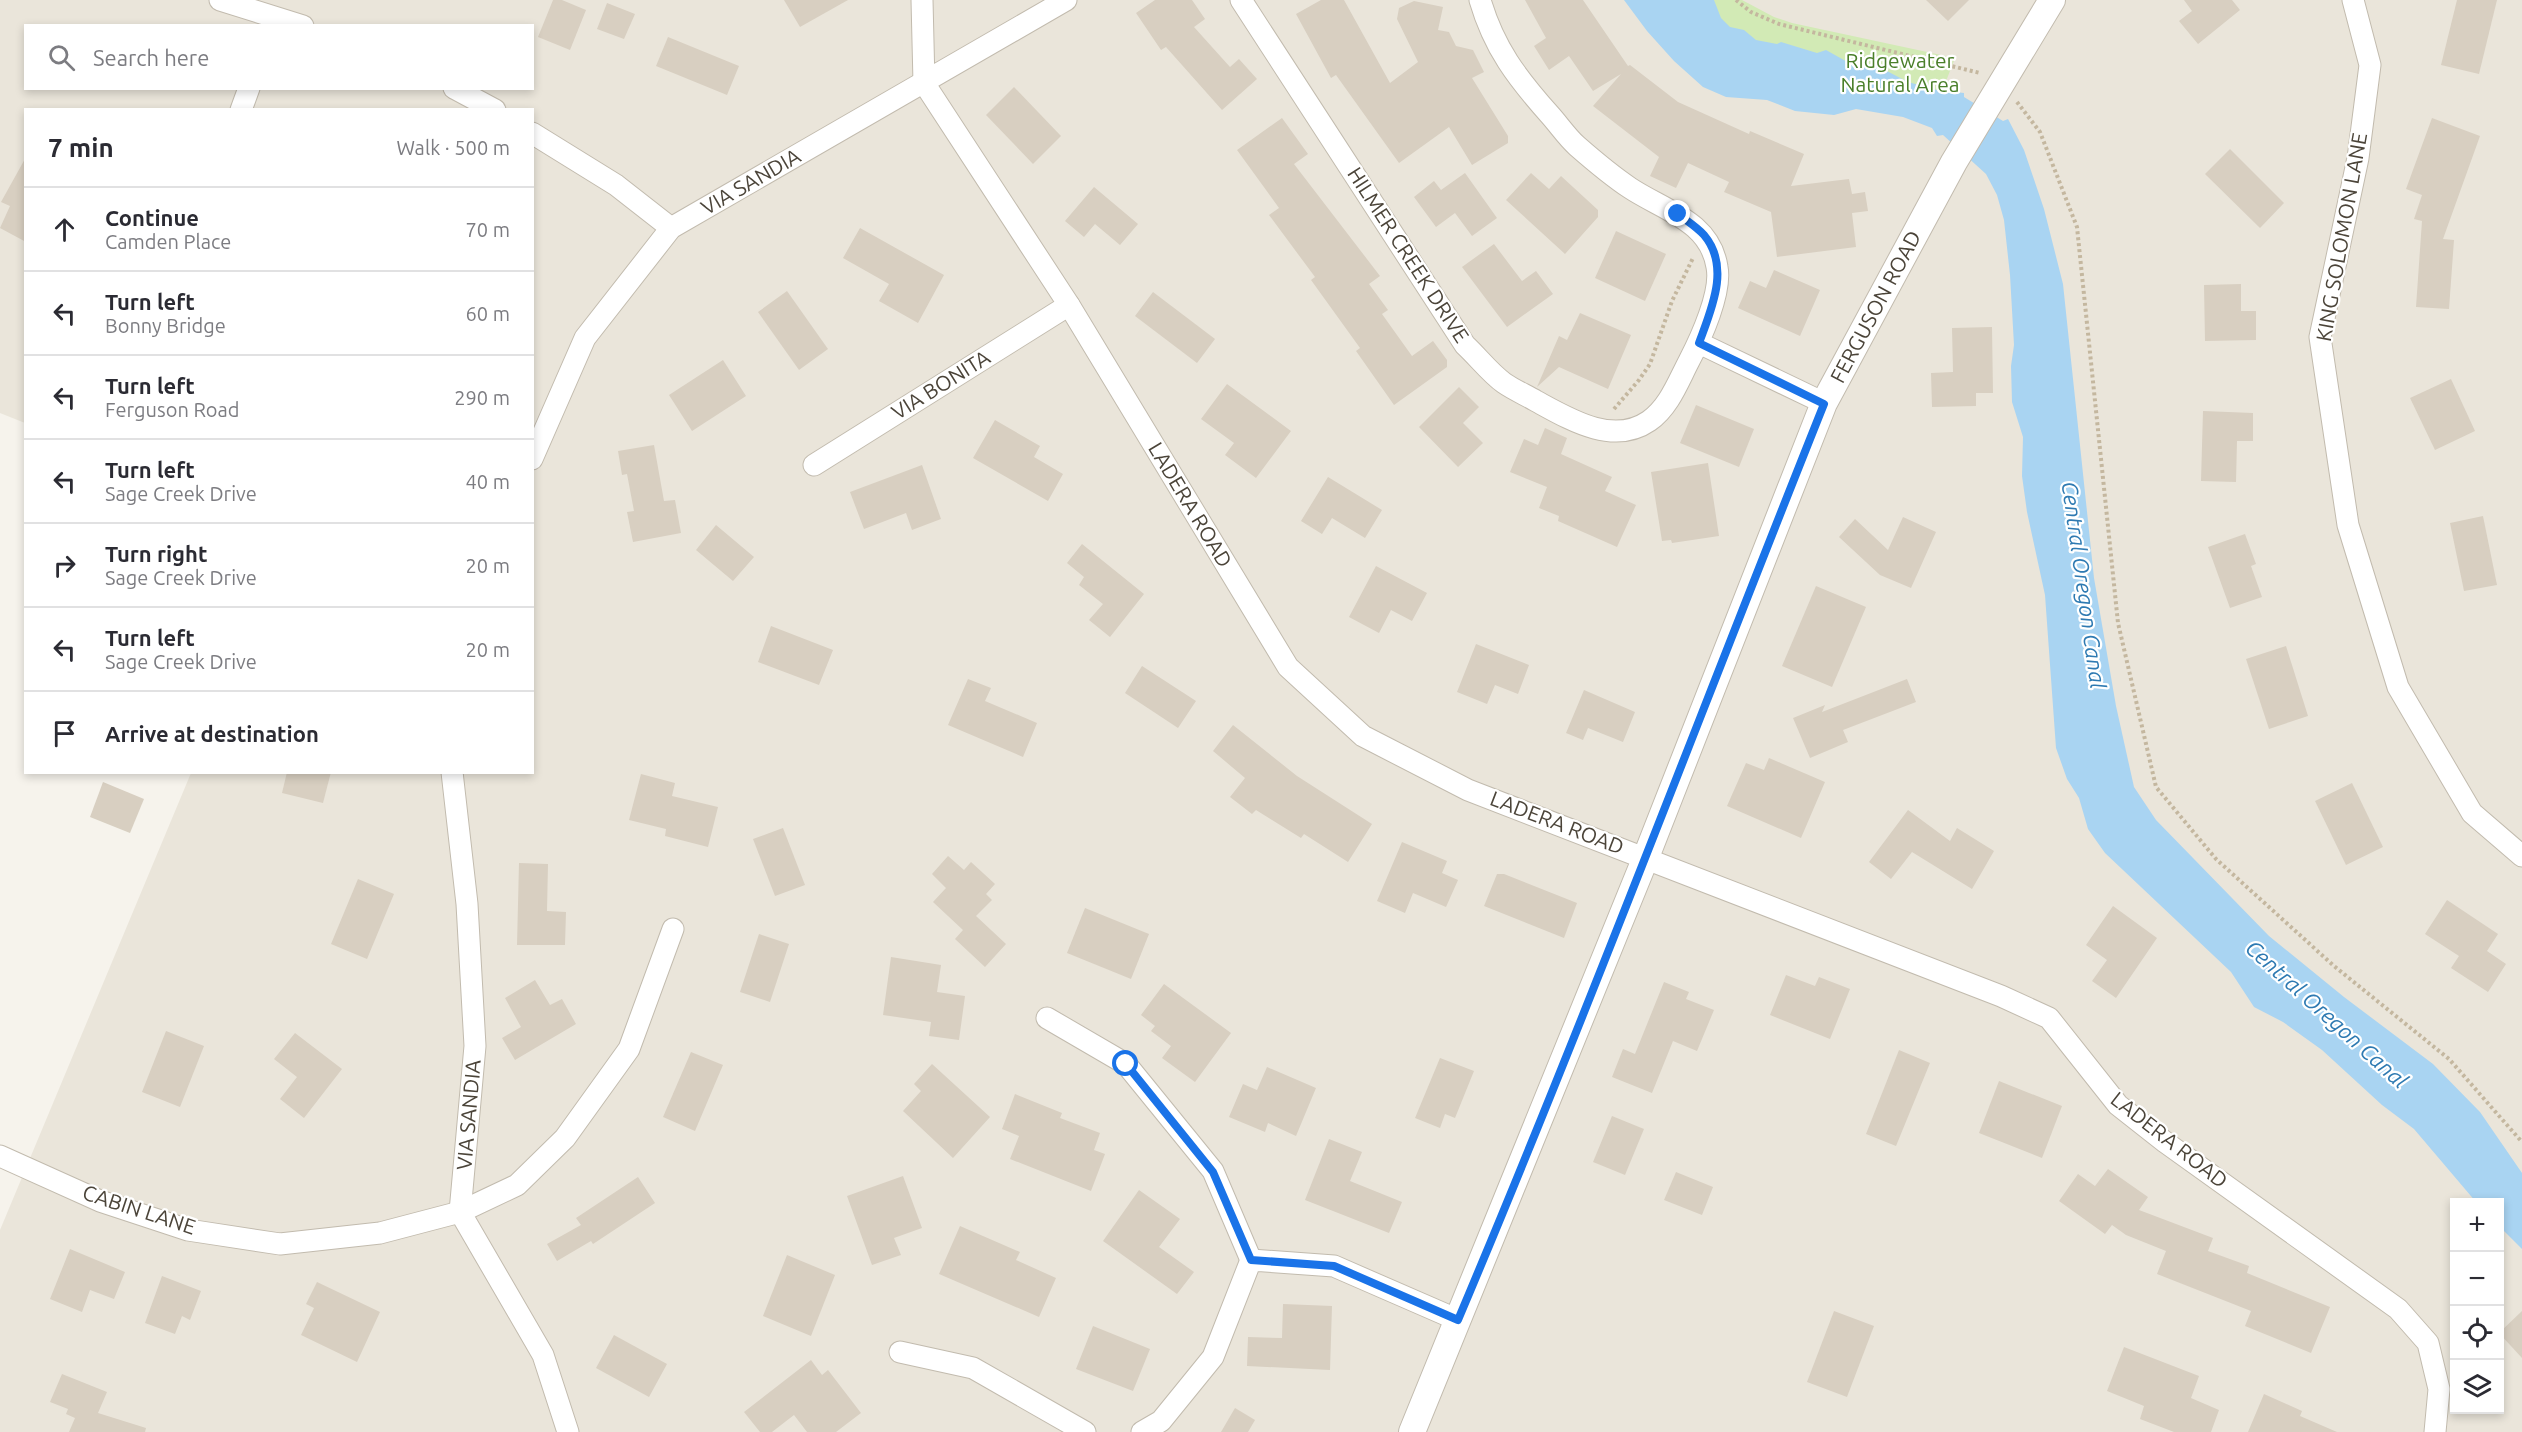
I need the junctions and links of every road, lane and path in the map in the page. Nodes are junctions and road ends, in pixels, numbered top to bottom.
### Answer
1 (220, 0) edge
2 (922, 0) edge
3 (1066, 0) edge
4 (1241, 0) edge
5 (1480, 0) edge
6 (1736, 0) edge
7 (2052, 0) edge
8 (2353, 0) edge
9 (275, 21) edge
10 (292, 24) edge
11 (2002, 81) junction
12 (924, 83) junction
13 (248, 90) edge
14 (457, 90) edge
15 (242, 108) edge
16 (491, 108) edge
17 (534, 134) edge
18 (671, 228) junction
19 (1704, 235) junction
20 (1069, 305) junction
21 (1699, 343) junction
22 (1824, 404) junction
23 (1596, 429) junction
24 (534, 454) edge
25 (814, 465) dead end
26 (452, 774) edge
27 (2522, 856) edge
28 (1646, 857) junction
29 (673, 929) dead end
30 (1047, 1018) dead end
31 (2522, 1142) edge
32 (1, 1158) edge
33 (460, 1212) junction
34 (1251, 1260) junction
35 (1458, 1320) junction
36 (900, 1352) dead end
37 (568, 1432) edge
38 (1085, 1432) edge
39 (1142, 1432) edge
40 (1412, 1432) edge
41 (2435, 1432) edge

1 - 9 street
2 - 12 street
3 - 12 street, VIA SANDIA
4 - 23 street, HILMER CREEK DRIVE
5 - 19 street
6 - 11 path
7 - 11 street, FERGUSON ROAD
8 - 27 street, KING SOLOMON LANE
9 - 10 street
11 - 22 street, FERGUSON ROAD
11 - 31 path
12 - 18 street, VIA SANDIA
12 - 20 street, LADERA ROAD
13 - 15 street
14 - 16 street
17 - 18 street
18 - 24 street, VIA SANDIA
19 - 21 street, HILMER CREEK DRIVE
19 - 23 path
20 - 25 street, VIA BONITA
20 - 28 street, LADERA ROAD
21 - 22 street
21 - 23 street, HILMER CREEK DRIVE
22 - 28 street, FERGUSON ROAD
26 - 33 street, VIA SANDIA
28 - 35 street, FERGUSON ROAD
28 - 41 street, LADERA ROAD
29 - 33 street, CABIN LANE
30 - 34 street
32 - 33 street, CABIN LANE
33 - 37 street
34 - 35 street
34 - 39 street
35 - 40 street, FERGUSON ROAD
36 - 38 street

